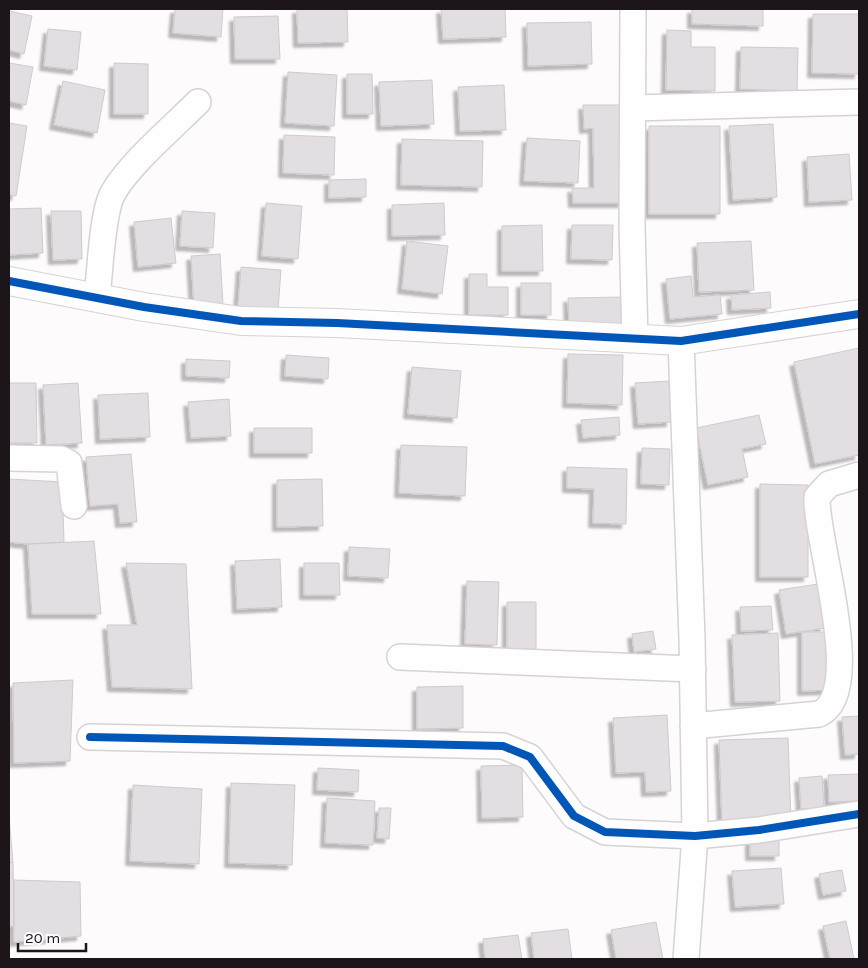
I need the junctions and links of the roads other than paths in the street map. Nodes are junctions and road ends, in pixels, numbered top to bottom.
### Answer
1 (633, 9) edge
2 (198, 102) dead end
3 (859, 102) edge
4 (632, 108) junction
5 (9, 281) edge
6 (97, 297) junction
7 (859, 314) edge
8 (635, 338) junction
9 (682, 341) junction
10 (9, 458) edge
11 (859, 475) edge
12 (74, 506) dead end
13 (400, 657) dead end
14 (693, 669) junction
15 (848, 687) edge
16 (693, 726) junction
17 (90, 738) dead end
18 (859, 814) edge
19 (695, 836) junction
20 (686, 959) edge

1 - 4 street
2 - 6 street
3 - 4 street
4 - 8 street
5 - 6 street
6 - 8 street
7 - 9 street
8 - 9 street
9 - 14 street
10 - 12 street
11 - 15 street
13 - 14 street
14 - 16 street
15 - 16 street
16 - 19 street
17 - 19 street
18 - 19 street
19 - 20 street

